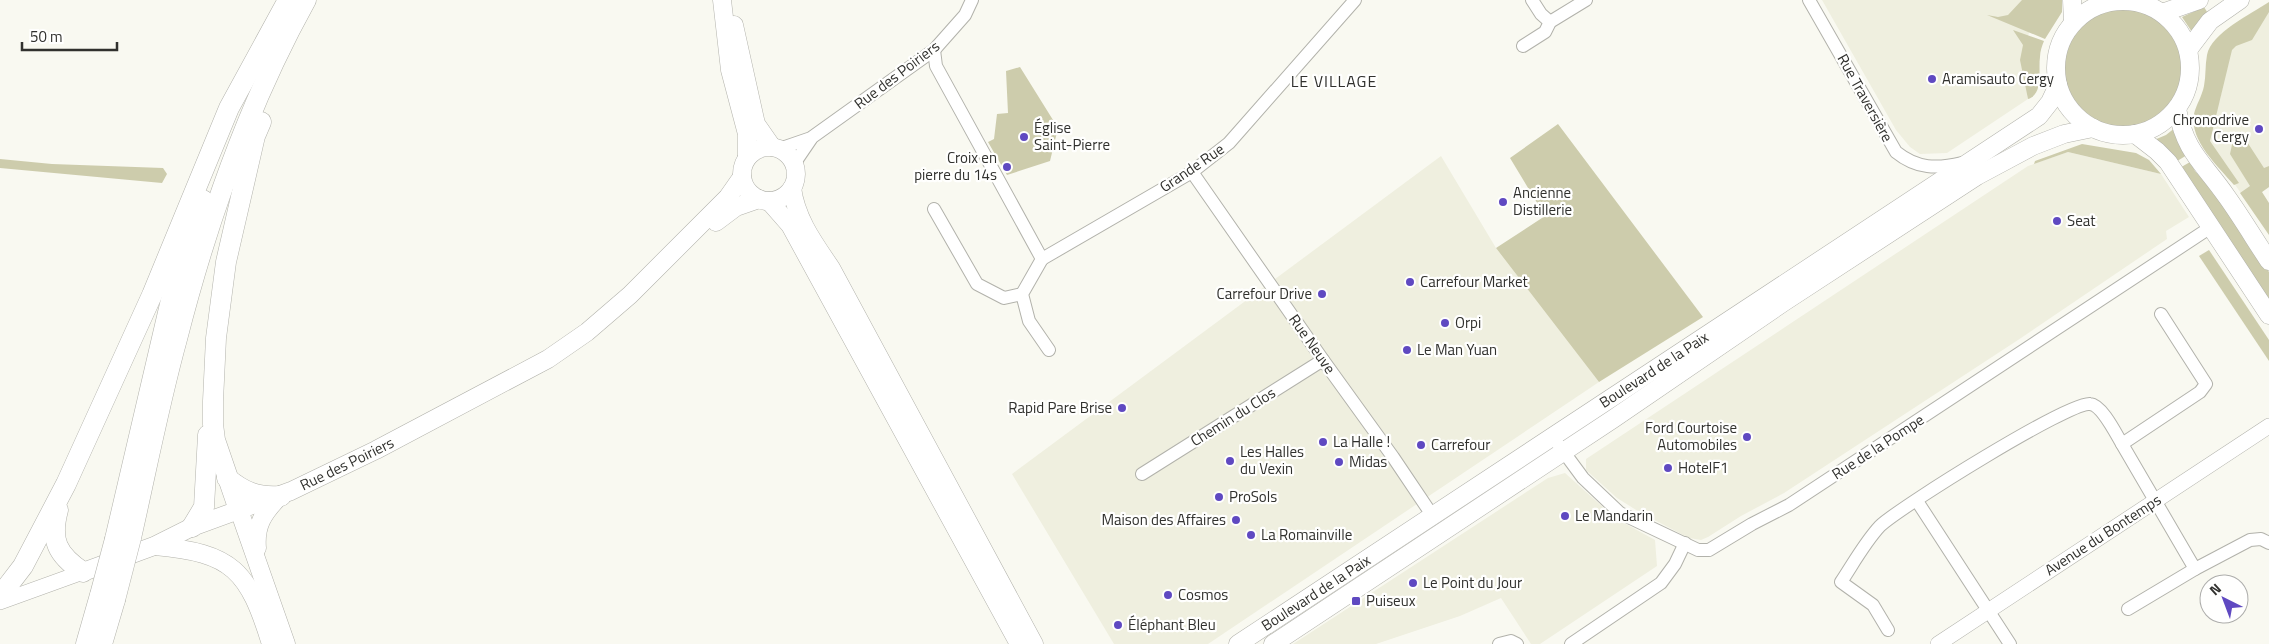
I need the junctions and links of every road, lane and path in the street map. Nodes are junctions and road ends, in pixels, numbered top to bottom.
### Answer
1 (288, 0) edge
2 (306, 0) edge
3 (317, 0) edge
4 (722, 0) edge
5 (729, 0) edge
6 (972, 0) edge
7 (1355, 0) edge
8 (1532, 0) edge
9 (1586, 0) edge
10 (1809, 0) edge
11 (2072, 0) edge
12 (2125, 0) edge
13 (2199, 0) edge
14 (2240, 0) edge
15 (2162, 13) junction
16 (1550, 22) junction
17 (2073, 23) junction
18 (273, 27) junction
19 (1523, 46) dead end
20 (934, 50) junction
21 (2188, 50) junction
22 (2058, 85) junction
23 (2177, 109) junction
24 (2093, 128) junction
25 (2135, 134) junction
26 (811, 138) junction
27 (776, 148) junction
28 (747, 158) junction
29 (1972, 161) junction
30 (794, 164) junction
31 (1192, 172) junction
32 (742, 177) junction
33 (792, 188) junction
34 (764, 200) junction
35 (934, 209) dead end
36 (2211, 227) junction
37 (1042, 259) junction
38 (2269, 261) edge
39 (661, 266) junction
40 (1022, 294) junction
41 (2161, 314) dead end
42 (2269, 315) edge
43 (1049, 350) dead end
44 (1323, 360) junction
45 (213, 401) junction
46 (2269, 426) edge
47 (1552, 436) junction
48 (2122, 444) junction
49 (1563, 453) junction
50 (1142, 474) dead end
51 (227, 478) junction
52 (66, 484) junction
53 (281, 496) junction
54 (1917, 501) junction
55 (2155, 501) junction
56 (239, 510) junction
57 (1432, 515) junction
58 (1460, 520) junction
59 (192, 527) junction
60 (123, 538) junction
61 (2269, 543) edge
62 (1685, 544) junction
63 (154, 546) junction
64 (1408, 555) junction
65 (260, 569) junction
66 (2195, 569) junction
67 (83, 572) junction
68 (0, 596) edge
69 (108, 597) junction
70 (0, 602) edge
71 (2128, 609) dead end
72 (1988, 611) junction
73 (1888, 630) dead end
74 (86, 644) edge
75 (102, 644) edge
76 (271, 644) edge
77 (286, 644) edge
78 (1020, 644) edge
79 (1034, 644) edge
80 (1238, 644) edge
81 (1273, 644) edge
82 (1499, 644) edge
83 (1517, 644) edge
84 (1571, 644) edge
85 (1938, 644) edge
86 (2010, 644) edge

1 - 18 highway
2 - 60 highway
3 - 45 highway
4 - 28 main road
5 - 27 main road
6 - 20 street, Rue des Poiriers
7 - 31 street, Grande Rue
8 - 16 street
9 - 16 street
10 - 29 street, Rue Traversière
11 - 17 main road
12 - 15 main road
12 - 17 main road
13 - 15 main road
14 - 21 main road
15 - 21 main road
16 - 19 street
17 - 22 main road
18 - 52 highway
18 - 60 highway
20 - 26 street, Rue des Poiriers
20 - 37 street
21 - 23 main road
22 - 24 main road
22 - 29 main road, Boulevard de la Paix
23 - 25 main road
23 - 38 main road
24 - 25 main road
24 - 49 main road, Boulevard de la Paix
25 - 36 main road
26 - 27 street
26 - 30 street
27 - 28 main road
27 - 30 main road
28 - 32 main road
29 - 47 main road, Boulevard de la Paix
30 - 33 main road
31 - 37 street, Grande Rue
31 - 44 street, Rue Neuve
32 - 34 main road
32 - 39 main road
33 - 34 main road
33 - 79 main road
34 - 39 main road
34 - 78 main road
35 - 40 street
36 - 42 main road
36 - 62 street, Rue de la Pompe
37 - 40 street
39 - 53 main road, Rue des Poiriers
40 - 43 street
41 - 48 street
44 - 50 street, Chemin du Clos
44 - 57 street, Rue Neuve
45 - 51 highway
45 - 59 highway
46 - 55 street, Avenue du Bontemps
47 - 49 street, Rue de la Pompe
47 - 57 main road, Boulevard de la Paix
48 - 54 street
48 - 55 street
49 - 58 main road, Boulevard de la Paix
49 - 62 street, Rue de la Pompe
51 - 53 highway
51 - 56 highway
52 - 67 highway
52 - 68 highway
53 - 56 main road, Rue des Poiriers
53 - 65 main road
54 - 72 street
54 - 73 street
55 - 66 street
55 - 72 street, Avenue du Bontemps
56 - 59 main road, Rue des Poiriers
56 - 65 main road
57 - 58 street
57 - 64 street
57 - 80 main road, Boulevard de la Paix
58 - 64 main road, Boulevard de la Paix
59 - 63 main road, Rue des Poiriers
60 - 69 highway, bridge
61 - 66 street
62 - 84 street
63 - 67 main road, Rue des Poiriers
63 - 76 main road
64 - 81 main road, Boulevard de la Paix
65 - 77 main road
66 - 71 street
67 - 70 street, Rue des Poiriers
69 - 74 highway
69 - 75 highway
72 - 85 street, Avenue du Bontemps
72 - 86 street
82 - 83 street

